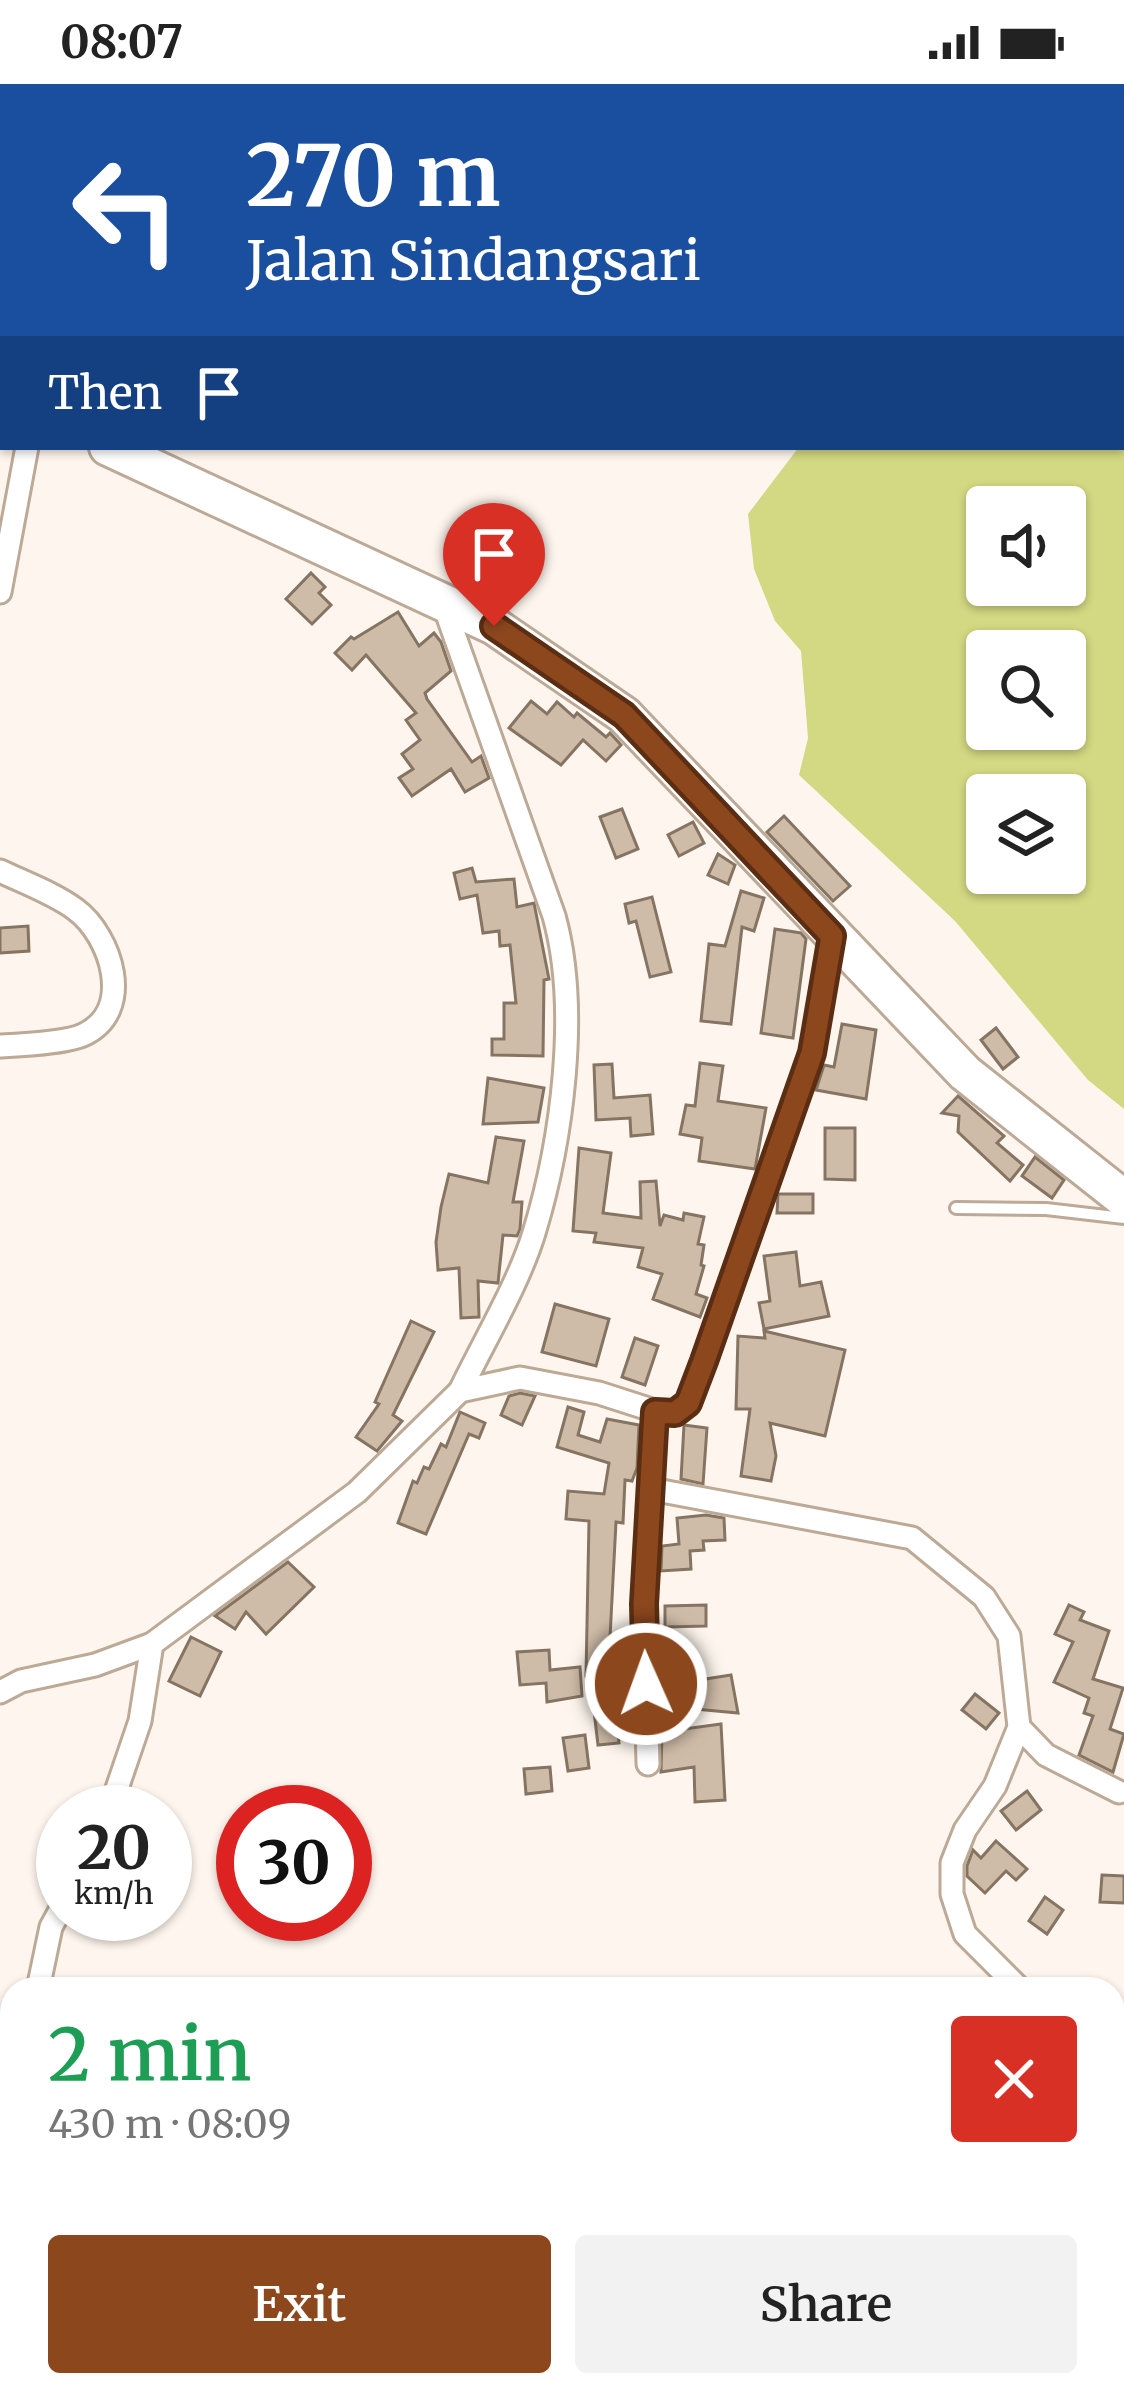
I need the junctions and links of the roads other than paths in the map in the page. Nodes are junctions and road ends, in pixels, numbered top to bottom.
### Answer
1 (26, 450) edge
2 (115, 450) edge
3 (0, 592) edge
4 (442, 600) junction
5 (0, 871) edge
6 (832, 936) junction
7 (0, 1046) edge
8 (1124, 1199) edge
9 (956, 1208) dead end
10 (1124, 1218) edge
11 (460, 1391) junction
12 (655, 1412) junction
13 (650, 1489) junction
14 (152, 1644) junction
15 (0, 1692) edge
16 (1019, 1727) junction
17 (648, 1764) dead end
18 (118, 1785) edge
19 (1119, 1792) dead end
20 (48, 1941) edge
21 (41, 1977) edge
22 (1009, 1977) edge

1 - 3 street
2 - 4 main road
4 - 6 main road
4 - 11 street
5 - 7 street
6 - 8 main road
6 - 12 street
9 - 10 lane
11 - 12 street
11 - 14 street
12 - 13 street
13 - 16 street
13 - 17 street
14 - 15 street
14 - 18 street
16 - 19 street
16 - 22 street
20 - 21 street

